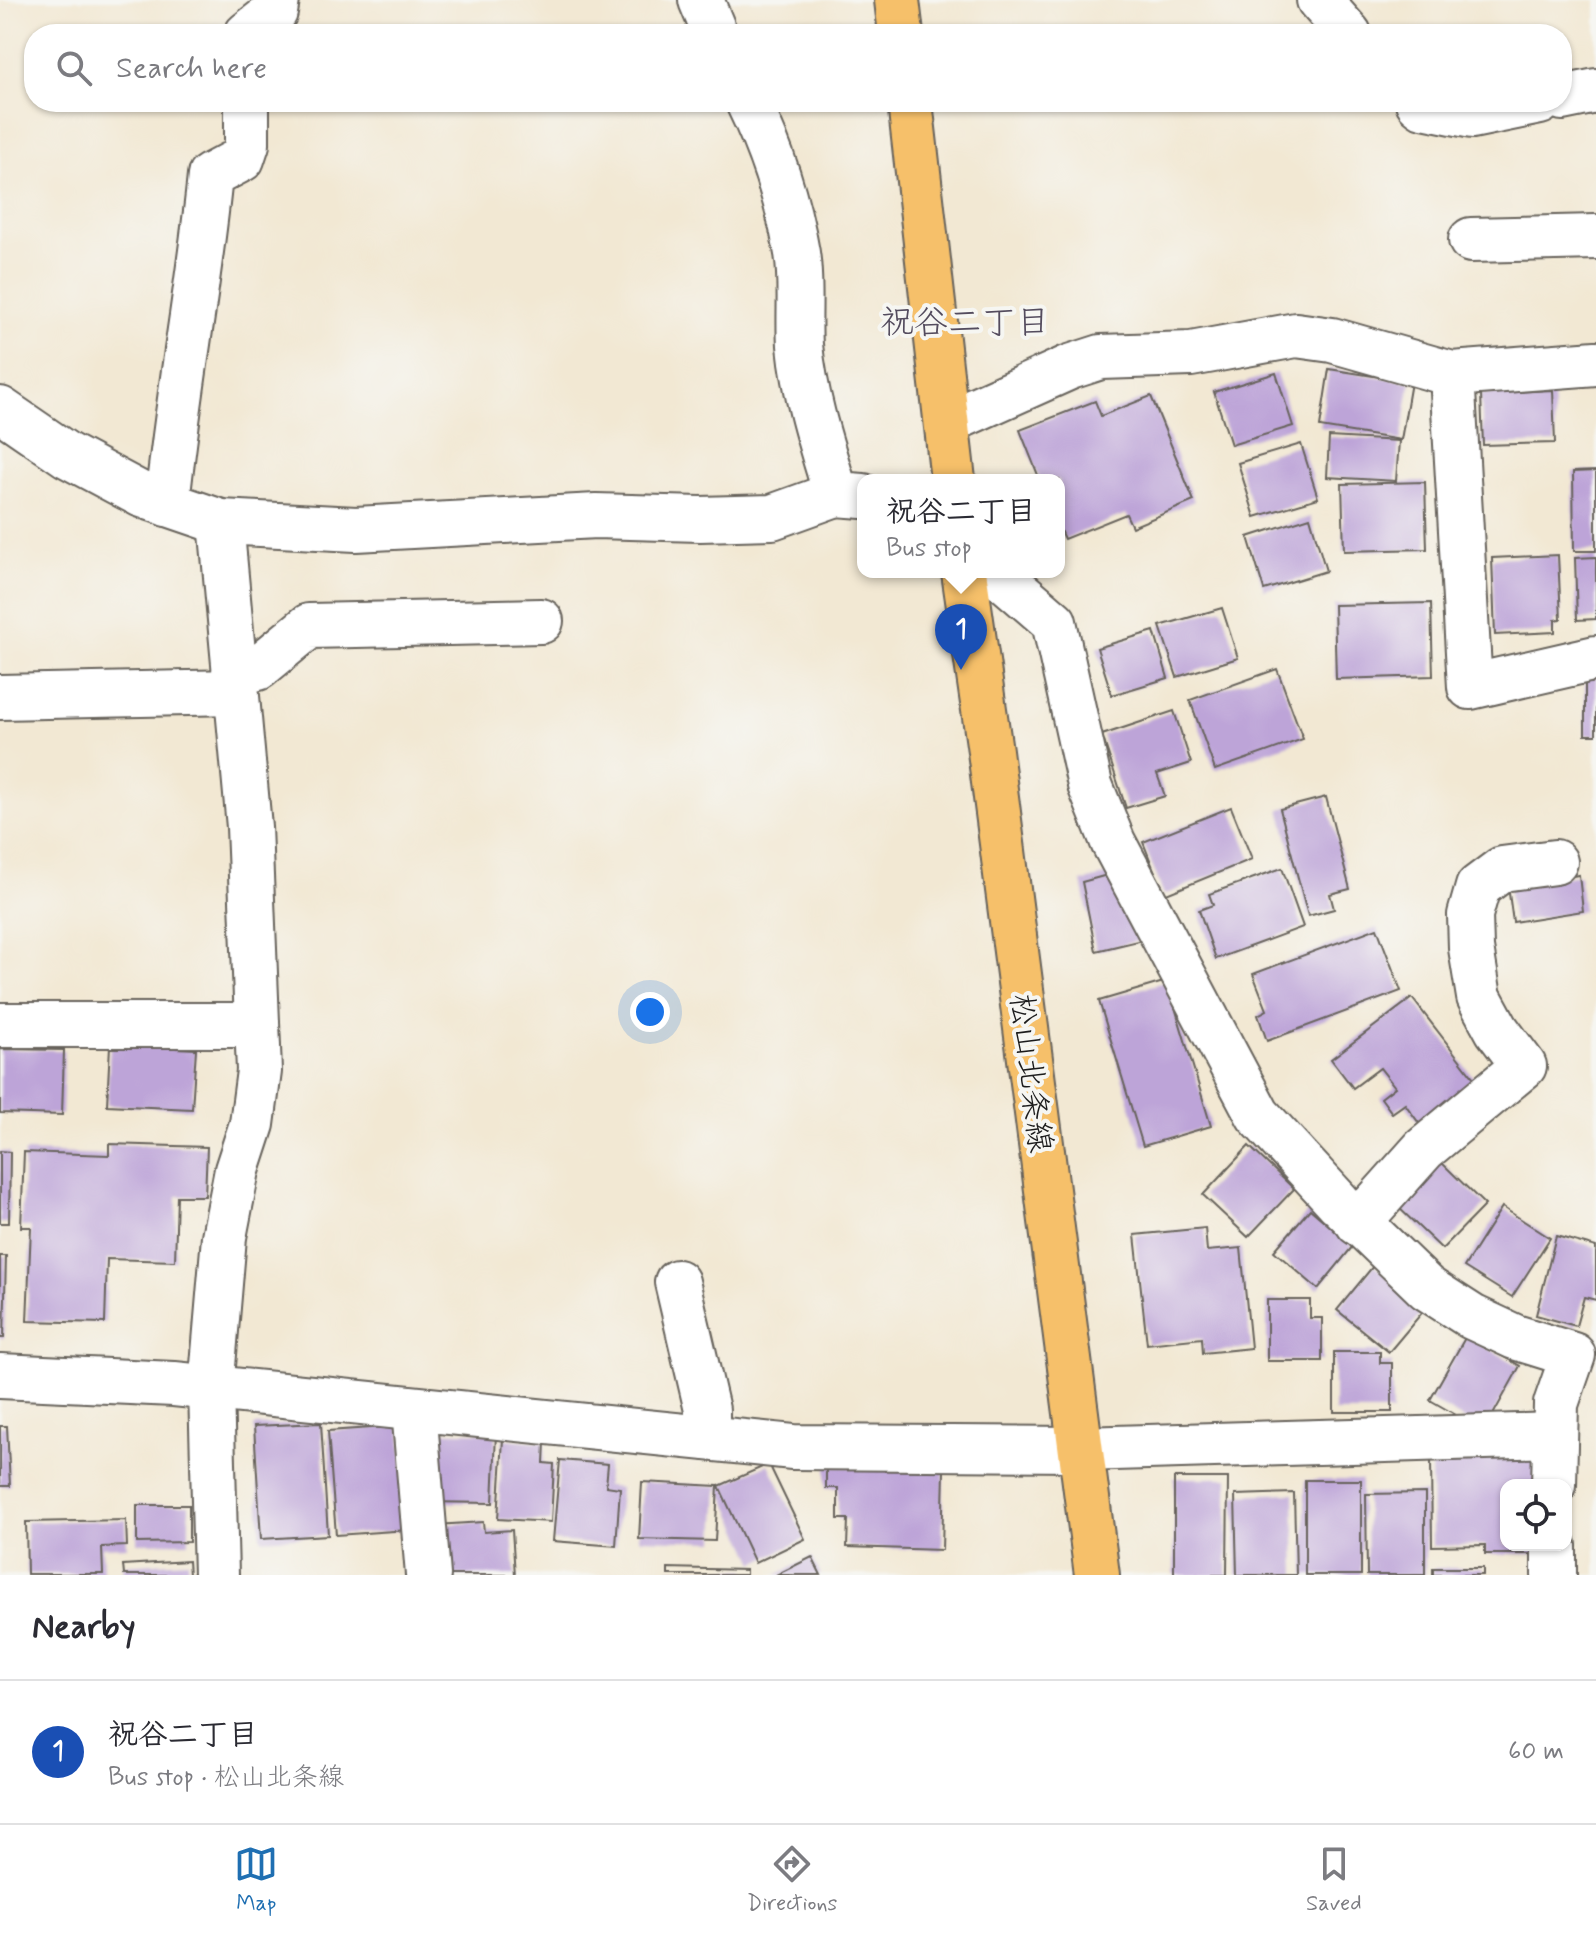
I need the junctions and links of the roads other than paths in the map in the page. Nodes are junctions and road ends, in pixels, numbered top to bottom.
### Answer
1 (277, 0) edge
2 (701, 0) edge
3 (897, 0) edge
4 (1319, 0) edge
5 (260, 24) edge
6 (711, 24) edge
7 (900, 24) edge
8 (1340, 24) edge
9 (1596, 91) edge
10 (1572, 96) edge
11 (247, 112) edge
12 (753, 112) edge
13 (911, 112) edge
14 (1452, 112) edge
15 (1491, 112) edge
16 (1596, 237) edge
17 (1471, 240) dead end
18 (1596, 363) edge
19 (1452, 374) junction
20 (0, 409) edge
21 (947, 422) junction
22 (952, 474) edge
23 (849, 495) edge
24 (167, 504) junction
25 (221, 522) junction
26 (965, 578) edge
27 (1003, 578) edge
28 (541, 621) dead end
29 (1596, 658) edge
30 (234, 683) junction
31 (0, 697) edge
32 (1555, 862) dead end
33 (0, 1025) edge
34 (257, 1025) junction
35 (1358, 1223) junction
36 (677, 1282) dead end
37 (1584, 1357) edge
38 (0, 1376) edge
39 (211, 1389) junction
40 (414, 1409) junction
41 (1555, 1435) junction
42 (707, 1438) junction
43 (1081, 1449) junction
44 (1554, 1479) edge
45 (1554, 1551) edge
46 (216, 1575) edge
47 (428, 1575) edge
48 (1097, 1575) edge
49 (1554, 1575) edge

1 - 5 street
2 - 6 street
3 - 7 main road
4 - 8 street
9 - 10 street
11 - 24 street
12 - 23 street
13 - 21 main road
14 - 15 street
16 - 17 street
18 - 19 street
19 - 21 street
19 - 29 street
20 - 24 street
21 - 22 main road
23 - 25 street
24 - 25 street
25 - 30 street
26 - 43 main road, 松山北条線
27 - 35 street
28 - 30 street
30 - 31 street
30 - 34 street
32 - 35 street
33 - 34 street
34 - 39 street
35 - 37 street
36 - 42 street
37 - 41 street
38 - 39 street
39 - 40 street
39 - 46 street
40 - 42 street
40 - 47 street
41 - 43 street
41 - 44 street
42 - 43 street
43 - 48 main road, 松山北条線
45 - 49 street

